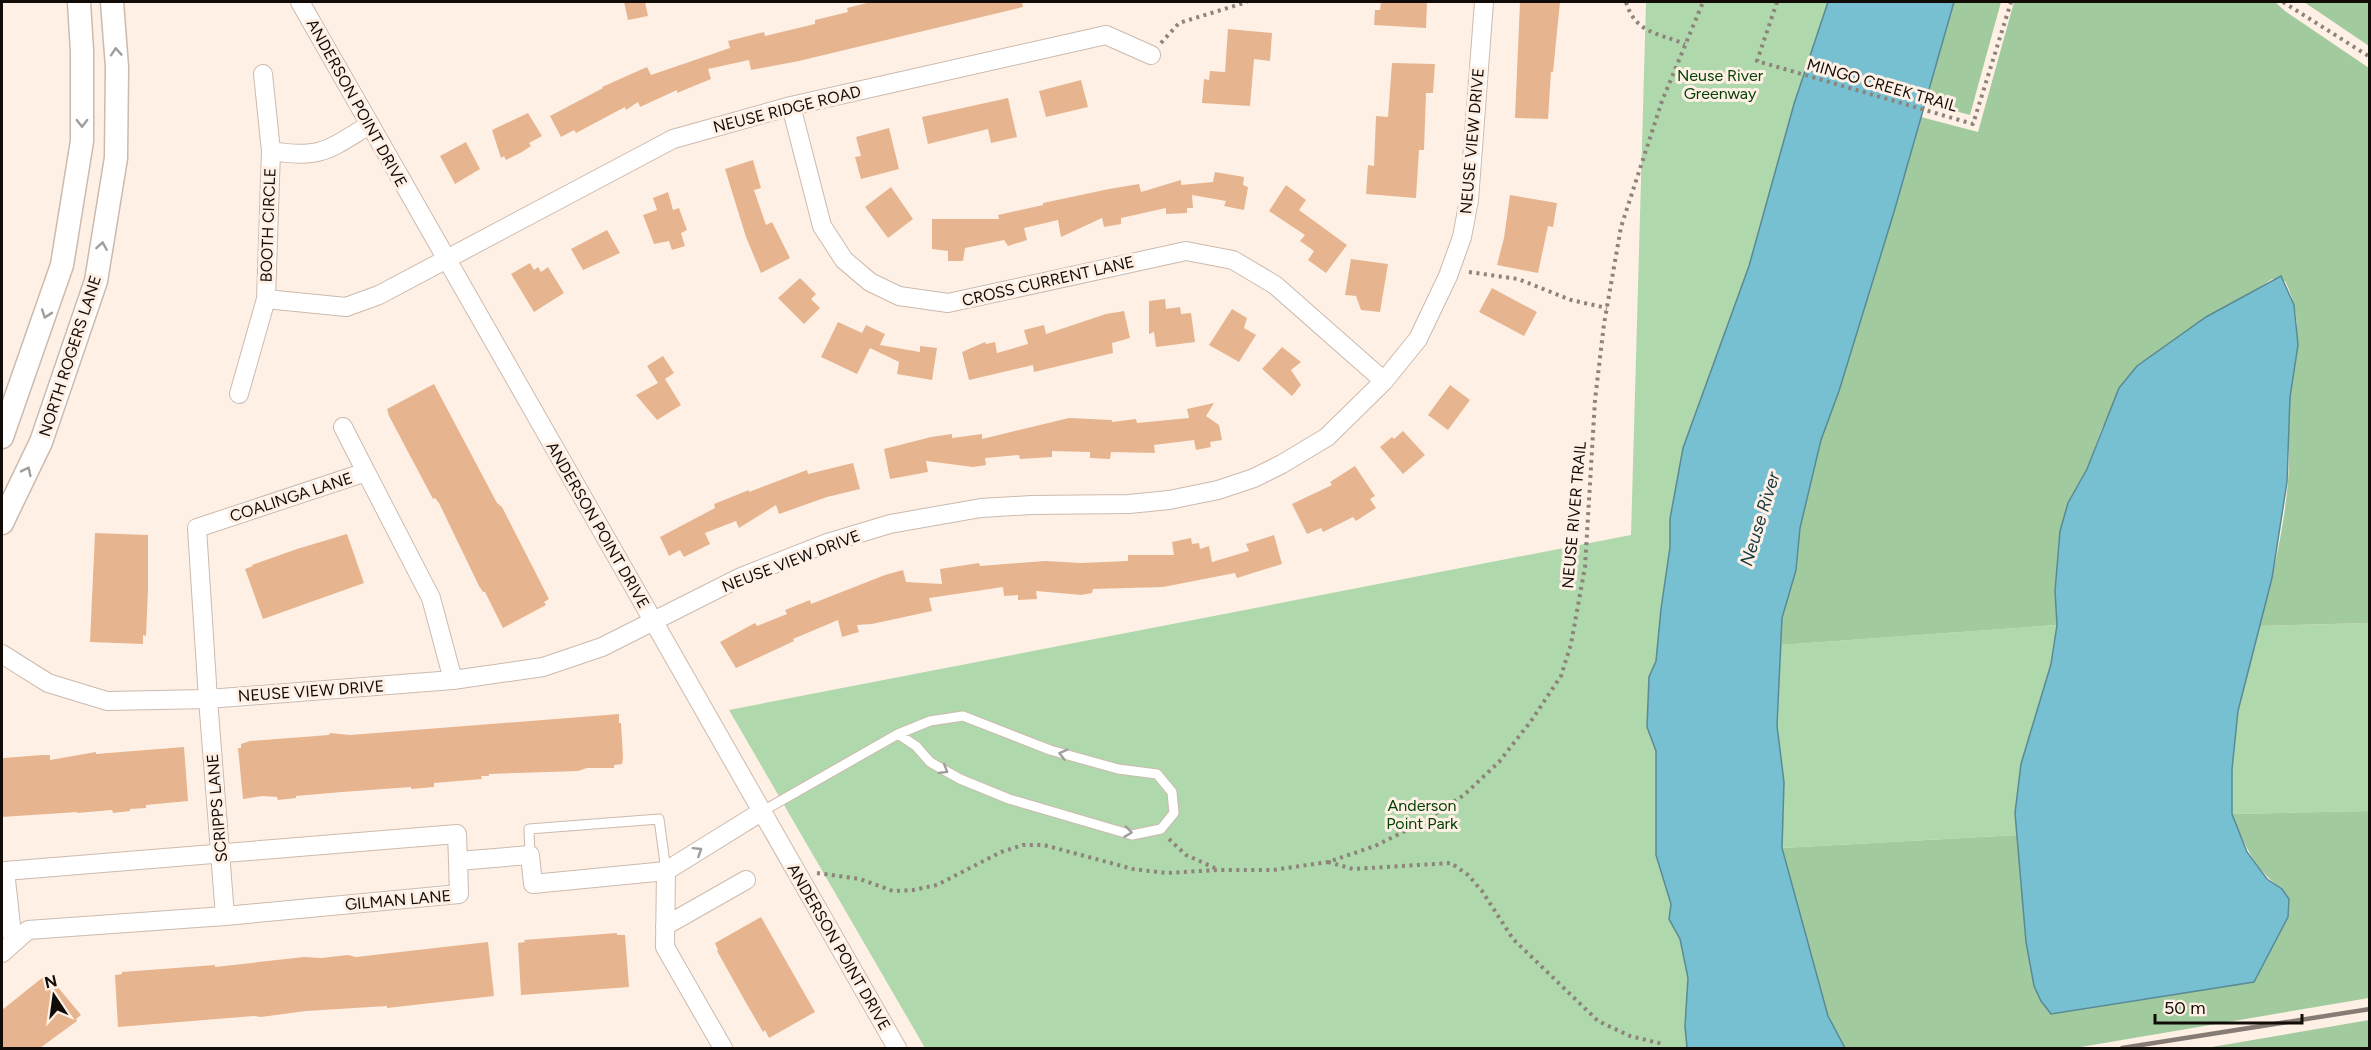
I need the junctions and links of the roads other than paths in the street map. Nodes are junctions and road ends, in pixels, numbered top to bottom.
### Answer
1 (79, 2) edge
2 (112, 2) edge
3 (300, 2) edge
4 (1484, 2) edge
5 (1151, 55) road end
6 (263, 74) dead end
7 (791, 106) junction
8 (369, 125) junction
9 (271, 151) junction
10 (445, 258) junction
11 (266, 299) junction
12 (1384, 381) junction
13 (239, 394) dead end
14 (343, 427) dead end
15 (2, 437) edge
16 (366, 472) junction
17 (2, 523) edge
18 (653, 622) junction
19 (2, 654) edge
20 (453, 680) junction
21 (208, 699) junction
22 (898, 734) junction
23 (761, 812) junction
24 (220, 854) junction
25 (530, 855) junction
26 (458, 861) junction
27 (666, 871) junction
28 (746, 880) dead end
29 (225, 916) junction
30 (665, 926) junction
31 (7, 948) edge
32 (723, 1048) edge
33 (897, 1048) edge

1 -> 15 street
17 -> 2 street, NORTH ROGERS LANE
3 - 8 street, ANDERSON POINT DRIVE
4 - 12 street, NEUSE VIEW DRIVE
5 - 7 street, NEUSE RIDGE ROAD
6 - 9 street, BOOTH CIRCLE
7 - 10 street, NEUSE RIDGE ROAD
7 - 12 street, CROSS CURRENT LANE
8 - 9 street, BOOTH CIRCLE
8 - 10 street, ANDERSON POINT DRIVE
9 - 11 street, BOOTH CIRCLE
10 - 11 street, BOOTH CIRCLE
10 - 18 street, ANDERSON POINT DRIVE
11 - 13 street, BOOTH CIRCLE
12 - 18 street, NEUSE VIEW DRIVE
14 - 16 street
16 - 20 street, COALINGA LANE
16 - 21 street, COALINGA LANE
18 - 20 street, NEUSE VIEW DRIVE
18 - 23 street, ANDERSON POINT DRIVE
19 - 21 street, NEUSE VIEW DRIVE
20 - 21 street, NEUSE VIEW DRIVE
21 - 24 street, SCRIPPS LANE
22 -> 22 lane
22 - 23 lane
27 -> 23 street
23 - 33 street, ANDERSON POINT DRIVE
24 - 26 street
24 - 29 street, SCRIPPS LANE
24 - 31 street
25 - 26 street
25 - 27 street
25 - 27 lane
26 - 29 street, GILMAN LANE
27 - 30 street
28 - 30 street
29 - 31 street, GILMAN LANE
30 - 32 street

